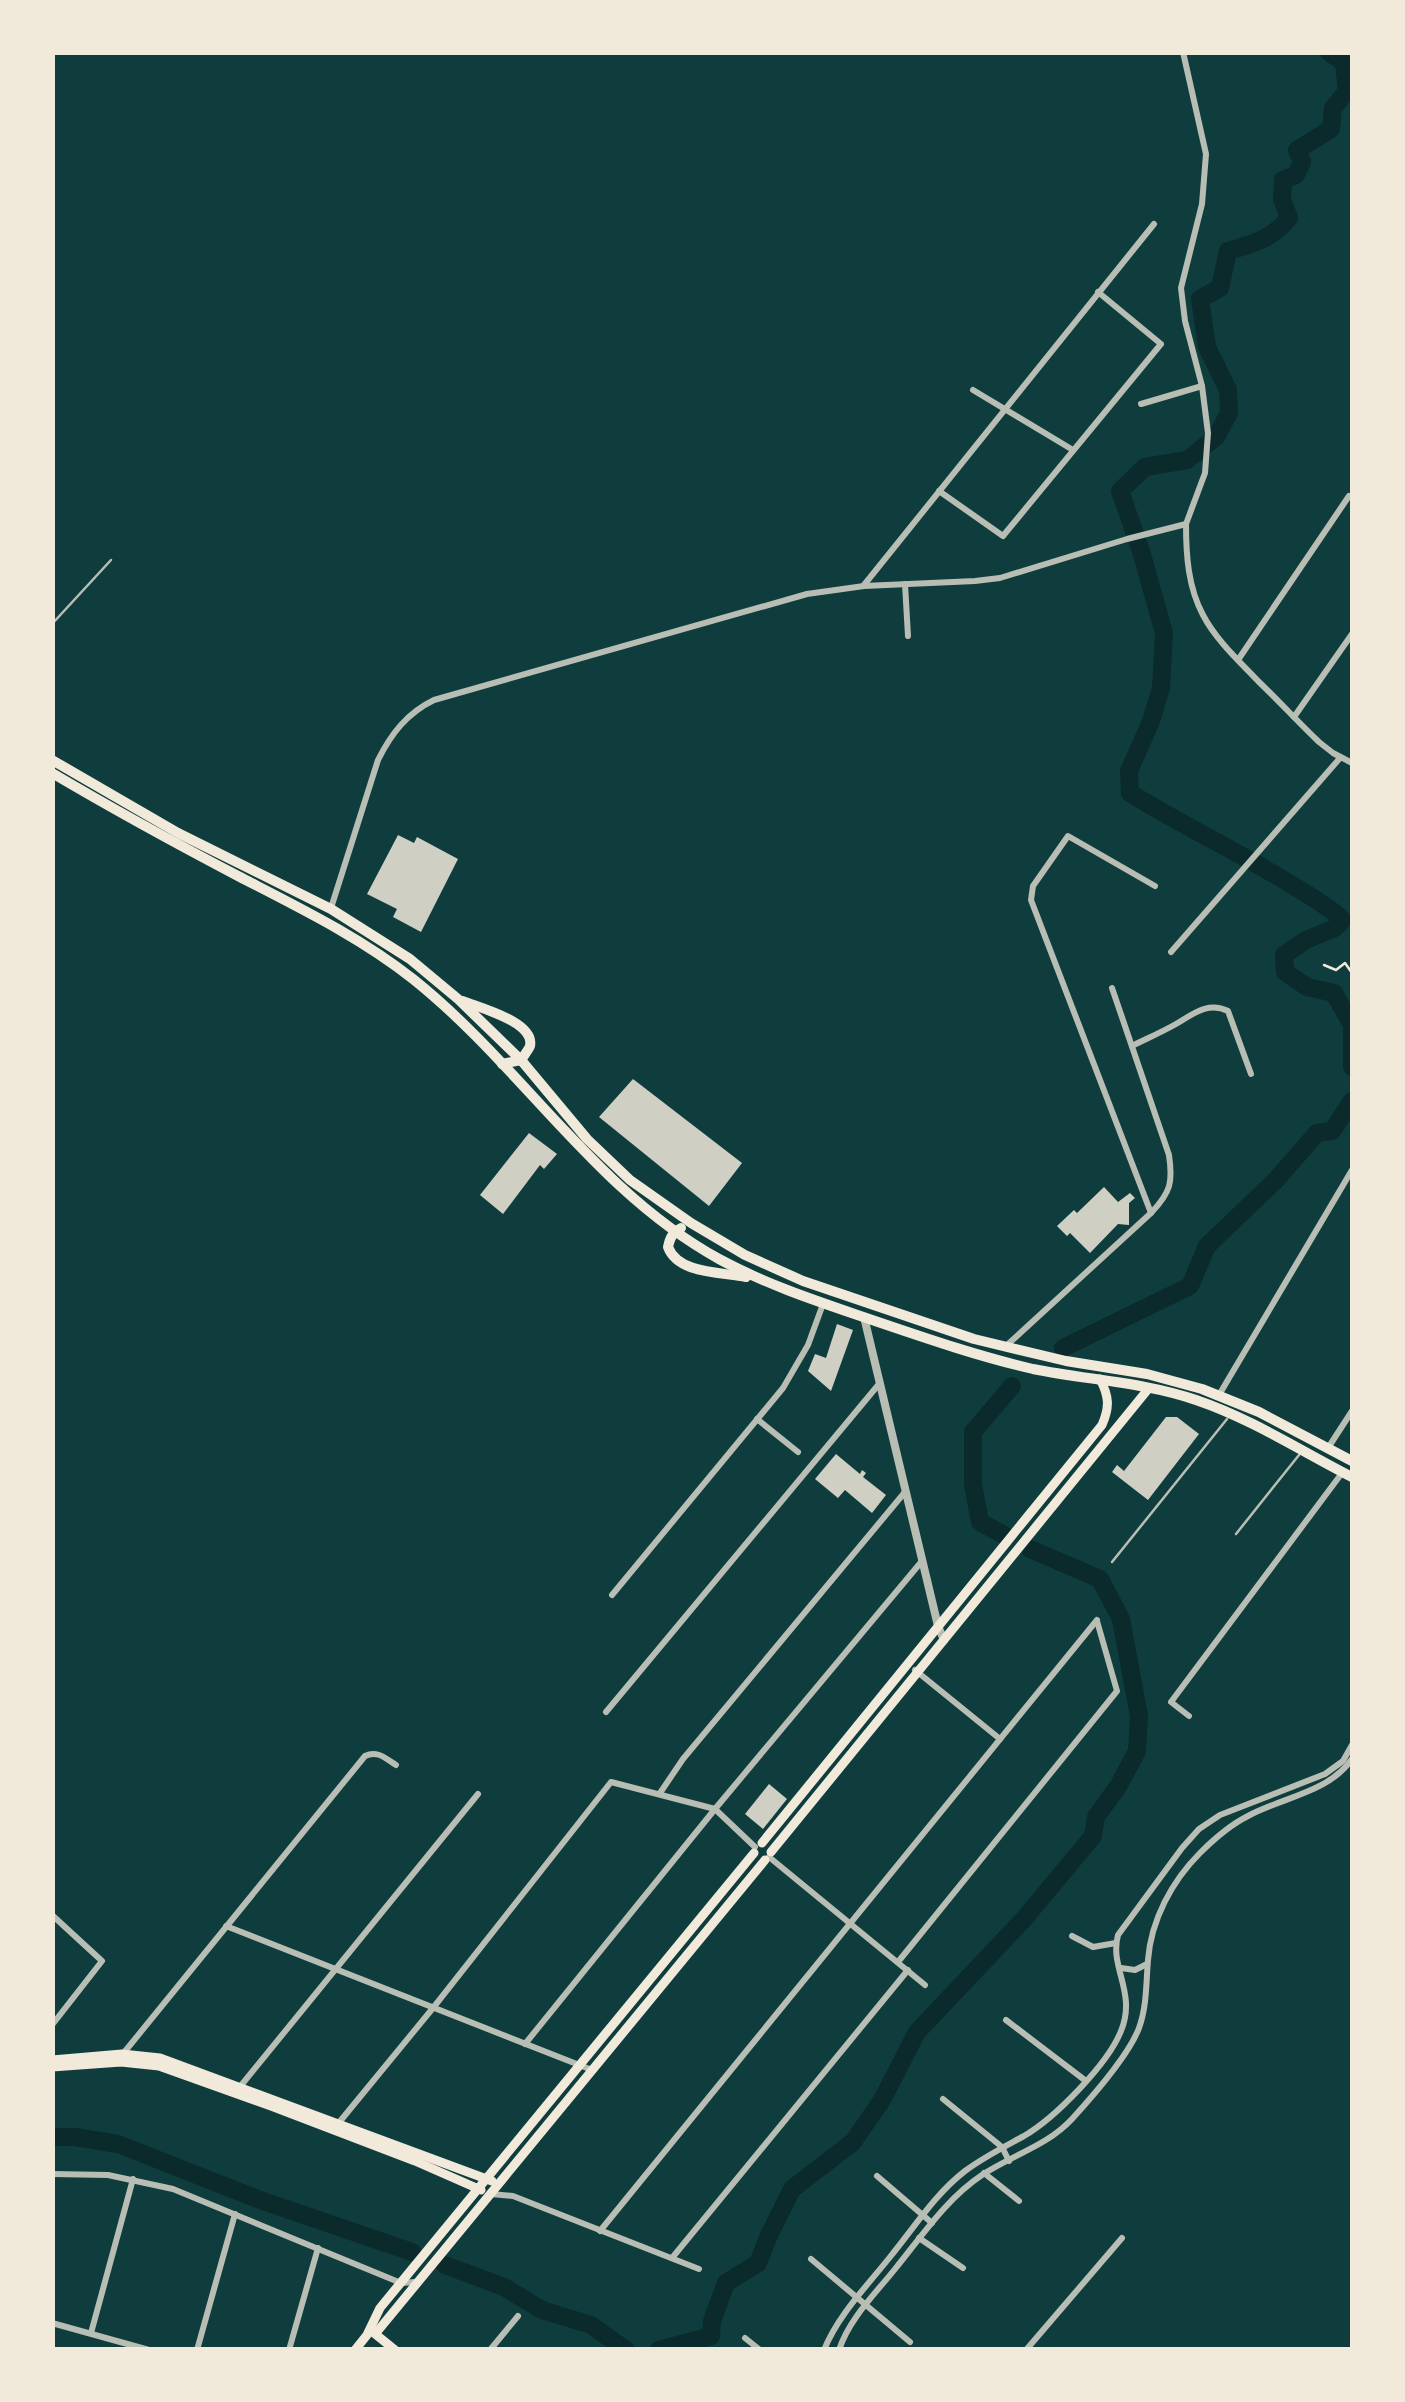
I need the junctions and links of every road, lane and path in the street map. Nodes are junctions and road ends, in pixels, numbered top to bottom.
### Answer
1 (1183, 52) edge
2 (1154, 224) dead end
3 (1098, 292) junction
4 (1202, 386) junction
5 (973, 390) dead end
6 (1141, 404) dead end
7 (1006, 408) junction
8 (1073, 450) junction
9 (939, 491) junction
10 (1348, 496) dead end
11 (1186, 524) junction
12 (111, 560) dead end
13 (905, 584) junction
14 (864, 586) junction
15 (52, 624) edge
16 (1352, 634) edge
17 (908, 636) dead end
18 (1238, 660) junction
19 (1294, 717) junction
20 (1340, 758) junction
21 (52, 760) edge
22 (1352, 763) edge
23 (52, 773) edge
24 (1156, 886) dead end
25 (331, 909) junction
26 (1171, 952) dead end
27 (1324, 965) dead end
28 (1352, 973) edge
29 (1112, 988) dead end
30 (458, 999) junction
31 (1132, 1046) junction
32 (521, 1060) junction
33 (502, 1064) junction
34 (1251, 1074) dead end
35 (1352, 1170) edge
36 (1151, 1213) junction
37 (690, 1224) junction
38 (675, 1231) junction
39 (760, 1279) junction
40 (824, 1303) junction
41 (864, 1317) junction
42 (1004, 1347) junction
43 (1100, 1379) junction
44 (880, 1383) junction
45 (1149, 1388) junction
46 (1219, 1396) junction
47 (1352, 1411) edge
48 (1232, 1414) junction
49 (757, 1419) junction
50 (1102, 1425) junction
51 (1113, 1433) junction
52 (1328, 1448) junction
53 (1303, 1450) junction
54 (798, 1452) dead end
55 (1352, 1460) edge
56 (1348, 1474) edge
57 (906, 1491) junction
58 (1046, 1494) junction
59 (1056, 1502) junction
60 (1236, 1534) dead end
61 (922, 1560) junction
62 (1112, 1562) dead end
63 (612, 1595) dead end
64 (938, 1626) junction
65 (944, 1640) junction
66 (908, 1664) junction
67 (918, 1672) junction
68 (606, 1712) dead end
69 (1190, 1716) dead end
70 (1000, 1739) junction
71 (1352, 1746) edge
72 (1352, 1759) edge
73 (396, 1766) dead end
74 (660, 1793) junction
75 (478, 1794) dead end
76 (715, 1809) junction
77 (1220, 1814) junction
78 (1199, 1829) junction
79 (1227, 1830) junction
80 (1212, 1842) junction
81 (757, 1847) junction
82 (768, 1856) junction
83 (52, 1916) edge
84 (850, 1923) junction
85 (226, 1926) junction
86 (1072, 1936) dead end
87 (1116, 1943) junction
88 (898, 1962) junction
89 (1148, 1964) junction
90 (1120, 1968) junction
91 (335, 1969) junction
92 (908, 1970) junction
93 (925, 1985) dead end
94 (433, 2008) junction
95 (1006, 2020) dead end
96 (52, 2025) edge
97 (525, 2044) junction
98 (122, 2058) junction
99 (52, 2063) edge
100 (580, 2065) junction
101 (592, 2070) junction
102 (1086, 2082) junction
103 (237, 2089) junction
104 (943, 2099) dead end
105 (336, 2126) junction
106 (1002, 2148) junction
107 (1009, 2160) junction
108 (984, 2173) junction
109 (52, 2174) edge
110 (877, 2176) dead end
111 (133, 2179) junction
112 (487, 2179) junction
113 (499, 2184) junction
114 (480, 2189) junction
115 (491, 2194) junction
116 (513, 2196) junction
117 (1019, 2201) dead end
118 (234, 2214) junction
119 (923, 2216) junction
120 (932, 2223) junction
121 (600, 2231) junction
122 (911, 2232) junction
123 (920, 2238) junction
124 (1122, 2238) dead end
125 (318, 2248) junction
126 (672, 2258) junction
127 (811, 2259) dead end
128 (699, 2268) dead end
129 (964, 2268) dead end
130 (422, 2278) junction
131 (401, 2283) junction
132 (858, 2297) junction
133 (865, 2306) junction
134 (518, 2316) dead end
135 (52, 2323) edge
136 (91, 2333) junction
137 (371, 2334) junction
138 (745, 2338) dead end
139 (910, 2342) dead end
140 (149, 2350) edge
141 (198, 2350) edge
142 (289, 2350) edge
143 (355, 2350) edge
144 (395, 2350) edge
145 (490, 2350) edge
146 (760, 2350) edge
147 (824, 2350) edge
148 (839, 2350) edge
149 (1026, 2350) edge

1 - 4 street
2 - 3 street
3 - 7 street
3 - 8 street
4 - 6 street
4 - 11 street
5 - 7 street
7 - 8 street
7 - 9 street
8 - 9 street
9 - 14 street
10 - 18 street
11 - 13 street
11 - 18 street
12 - 15 lane
13 - 14 street
13 - 17 street
14 - 25 street
16 - 19 street
18 - 19 street
19 - 20 street
20 - 22 street
20 - 26 street
21 - 25 main road
23 - 33 main road
24 - 36 street
25 - 30 main road
27 - 28 path
29 - 31 street
30 - 32 main road
30 - 32 main road
31 - 34 street
31 - 36 street
32 - 33 main road
32 - 37 main road
33 - 38 main road
35 - 46 street
36 - 42 street
37 - 38 main road
37 - 42 main road
38 - 39 main road
38 - 39 main road
39 - 40 main road
40 - 41 main road
40 - 49 street
41 - 43 main road
41 - 44 street
42 - 46 main road
43 - 45 main road
43 - 50 main road
44 - 57 street
44 - 68 street
45 - 48 main road
45 - 51 main road
46 - 52 main road
47 - 52 street
48 - 53 main road
48 - 62 lane
49 - 54 street
49 - 63 street
50 - 51 main road
50 - 58 main road
51 - 59 main road
52 - 55 main road
53 - 56 main road
53 - 60 lane
56 - 69 street
57 - 61 street
57 - 74 street
58 - 59 main road
58 - 64 main road
59 - 65 main road
61 - 64 street
61 - 76 street
64 - 65 street
64 - 66 main road
65 - 67 main road
66 - 67 street
66 - 81 main road
67 - 70 street
67 - 82 main road
70 - 84 street
70 - 88 street
71 - 77 street
72 - 79 street
73 - 85 street
74 - 76 street
74 - 94 street
75 - 91 street
76 - 81 street
76 - 97 street
77 - 78 street
77 - 79 street
78 - 80 street
78 - 87 street
79 - 80 street
80 - 89 street
81 - 82 main road
81 - 82 main road
81 - 100 main road
82 - 84 street
82 - 101 main road
83 - 96 street
84 - 88 street
84 - 121 street
85 - 91 street
85 - 98 street
86 - 87 street
87 - 90 street
88 - 92 street
89 - 90 street
89 - 107 street
90 - 102 street
91 - 94 street
91 - 103 street
92 - 93 street
92 - 126 street
94 - 97 street
94 - 105 street
95 - 102 street
97 - 100 street
98 - 99 main road
98 - 103 main road
100 - 101 street
100 - 112 main road
101 - 113 main road
102 - 106 street
103 - 105 main road
104 - 106 street
105 - 112 main road
105 - 114 main road
106 - 107 street
106 - 119 street
107 - 108 street
108 - 117 street
108 - 120 street
109 - 111 street
110 - 119 street
111 - 118 street
111 - 136 street
112 - 113 main road
112 - 114 main road
113 - 115 main road
113 - 116 street
114 - 115 main road
114 - 131 main road
115 - 116 street
115 - 130 main road
116 - 121 street
118 - 125 street
118 - 141 street
119 - 120 street
119 - 122 street
120 - 123 street
121 - 126 street
122 - 123 street
122 - 132 street
123 - 129 street
123 - 133 street
124 - 149 street
125 - 131 street
125 - 142 street
126 - 128 street
127 - 132 street
130 - 131 street
130 - 137 main road
131 - 137 main road
132 - 133 street
132 - 147 street
133 - 139 street
133 - 148 street
134 - 145 street
135 - 136 street
136 - 140 street
137 - 143 main road
137 - 144 main road
138 - 146 street

